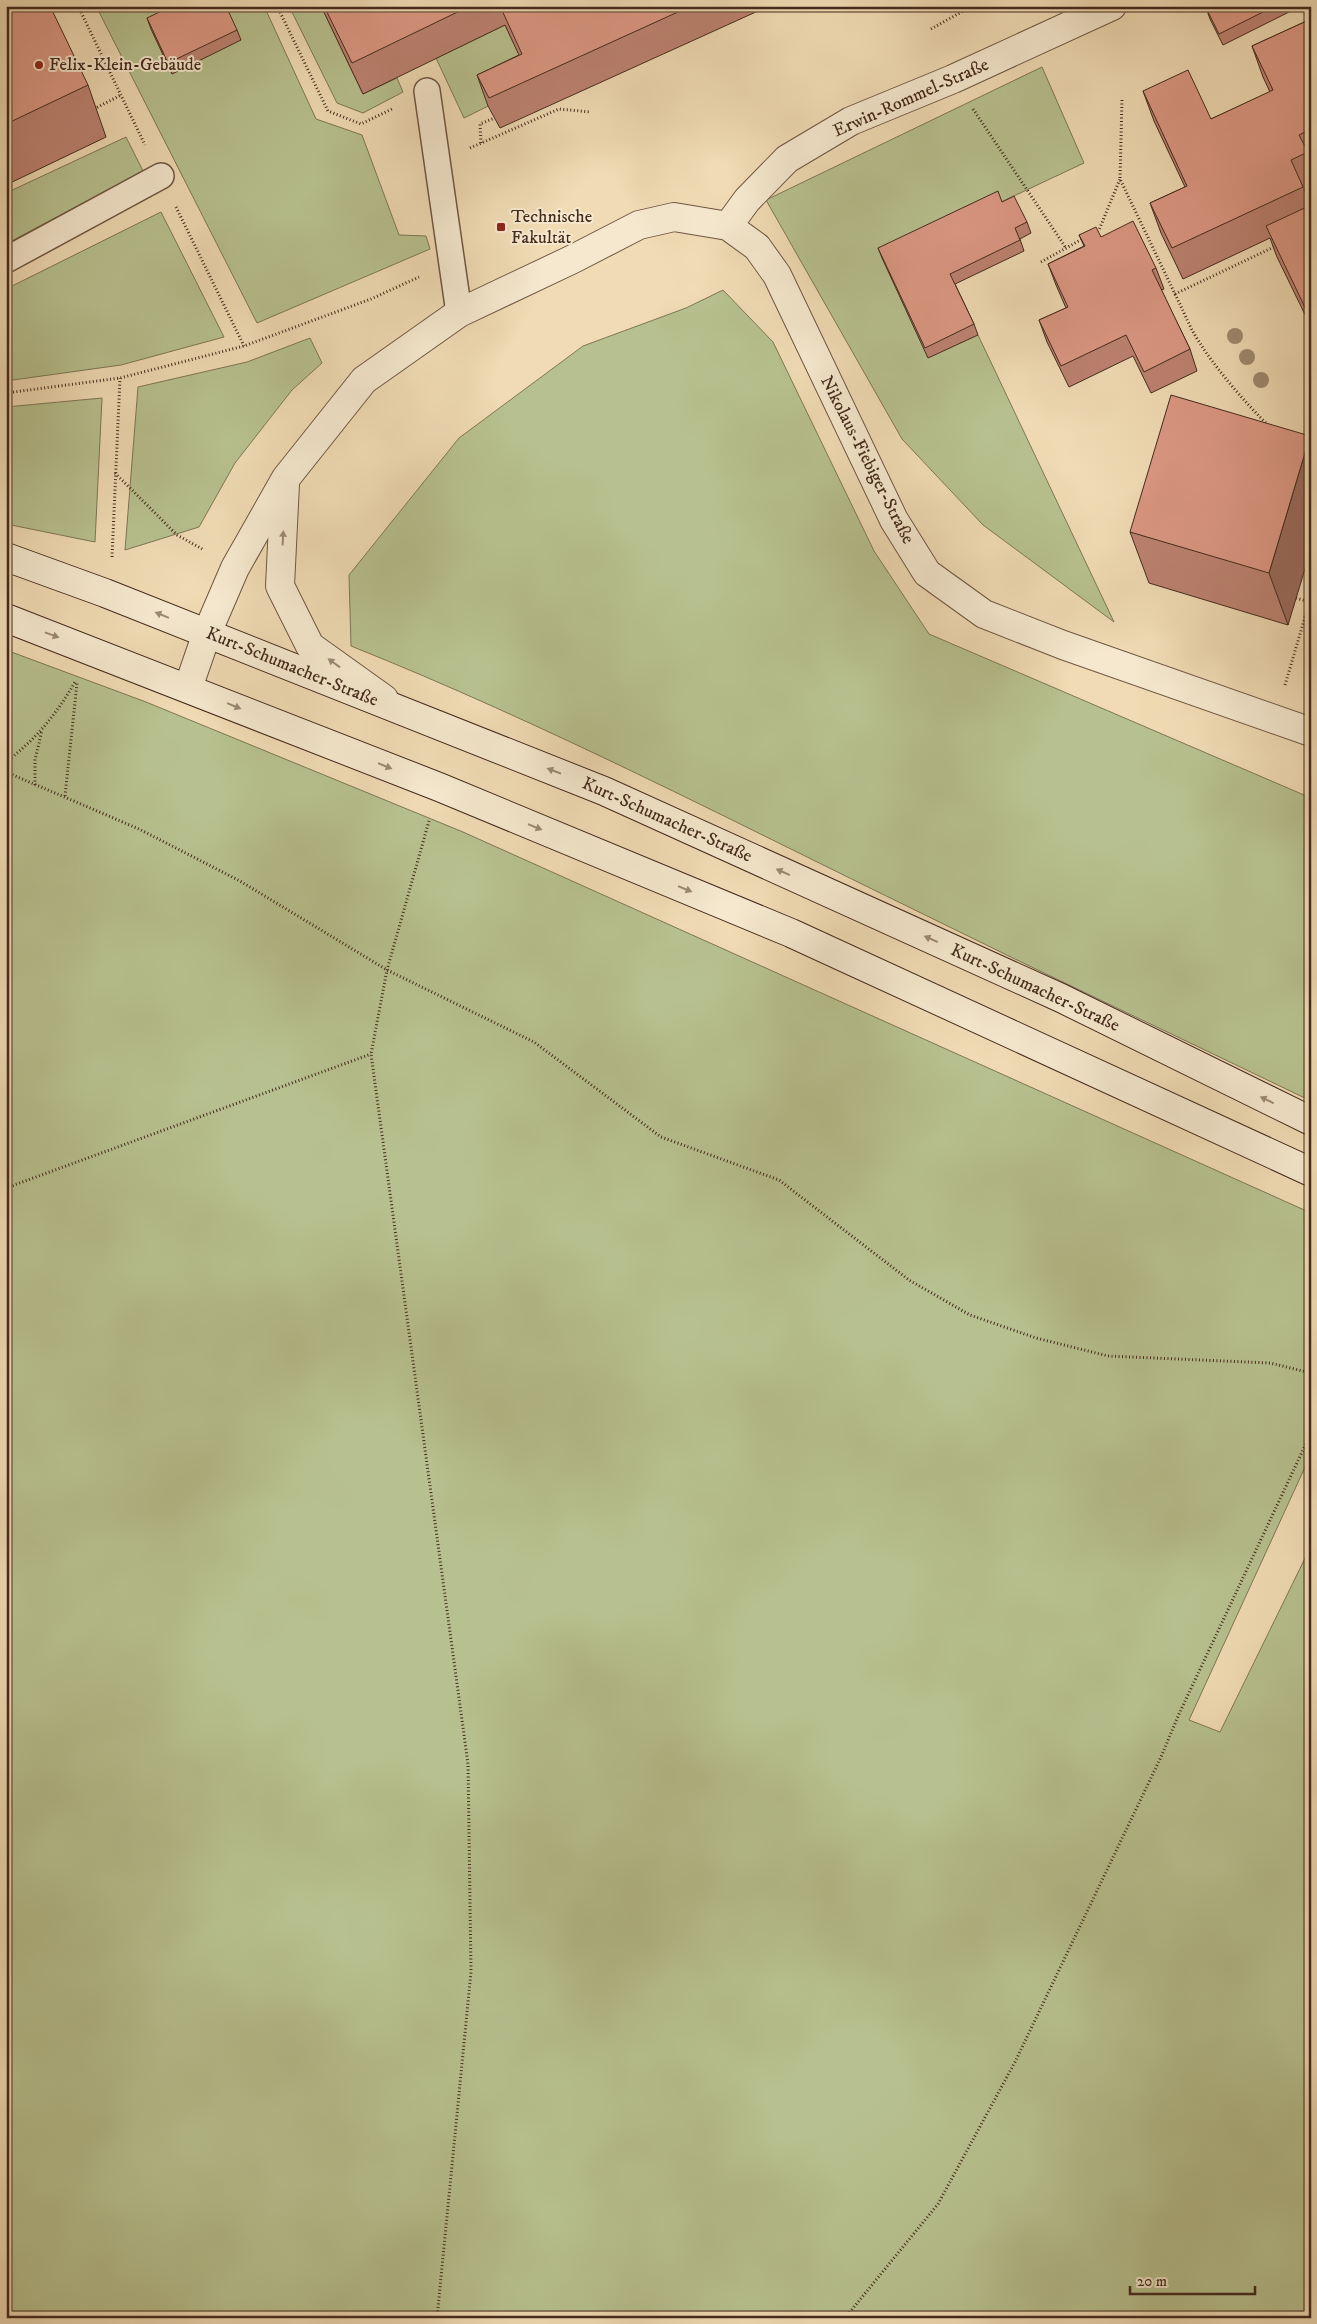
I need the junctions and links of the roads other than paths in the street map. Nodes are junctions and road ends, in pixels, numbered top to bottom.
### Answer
1 (1112, 6) edge
2 (427, 91) road end
3 (161, 176) dead end
4 (728, 226) junction
5 (6, 260) edge
6 (458, 313) junction
7 (286, 478) junction
8 (6, 557) edge
9 (6, 618) edge
10 (207, 633) junction
11 (188, 688) junction
12 (402, 712) junction
13 (1311, 732) edge
14 (1311, 1121) edge
15 (1311, 1172) edge

1 - 4 main road, Erwin-Rommel-Straße
2 - 6 lane
3 - 5 lane
4 - 6 main road
4 - 13 main road, Nikolaus-Fiebiger-Straße
6 - 7 main road
7 - 10 main road
12 -> 7 main road
10 -> 8 main road, Kurt-Schumacher-Straße
9 -> 11 main road
10 - 11 main road
10 - 12 main road, Kurt-Schumacher-Straße
11 -> 15 main road
14 -> 12 main road, Kurt-Schumacher-Straße

